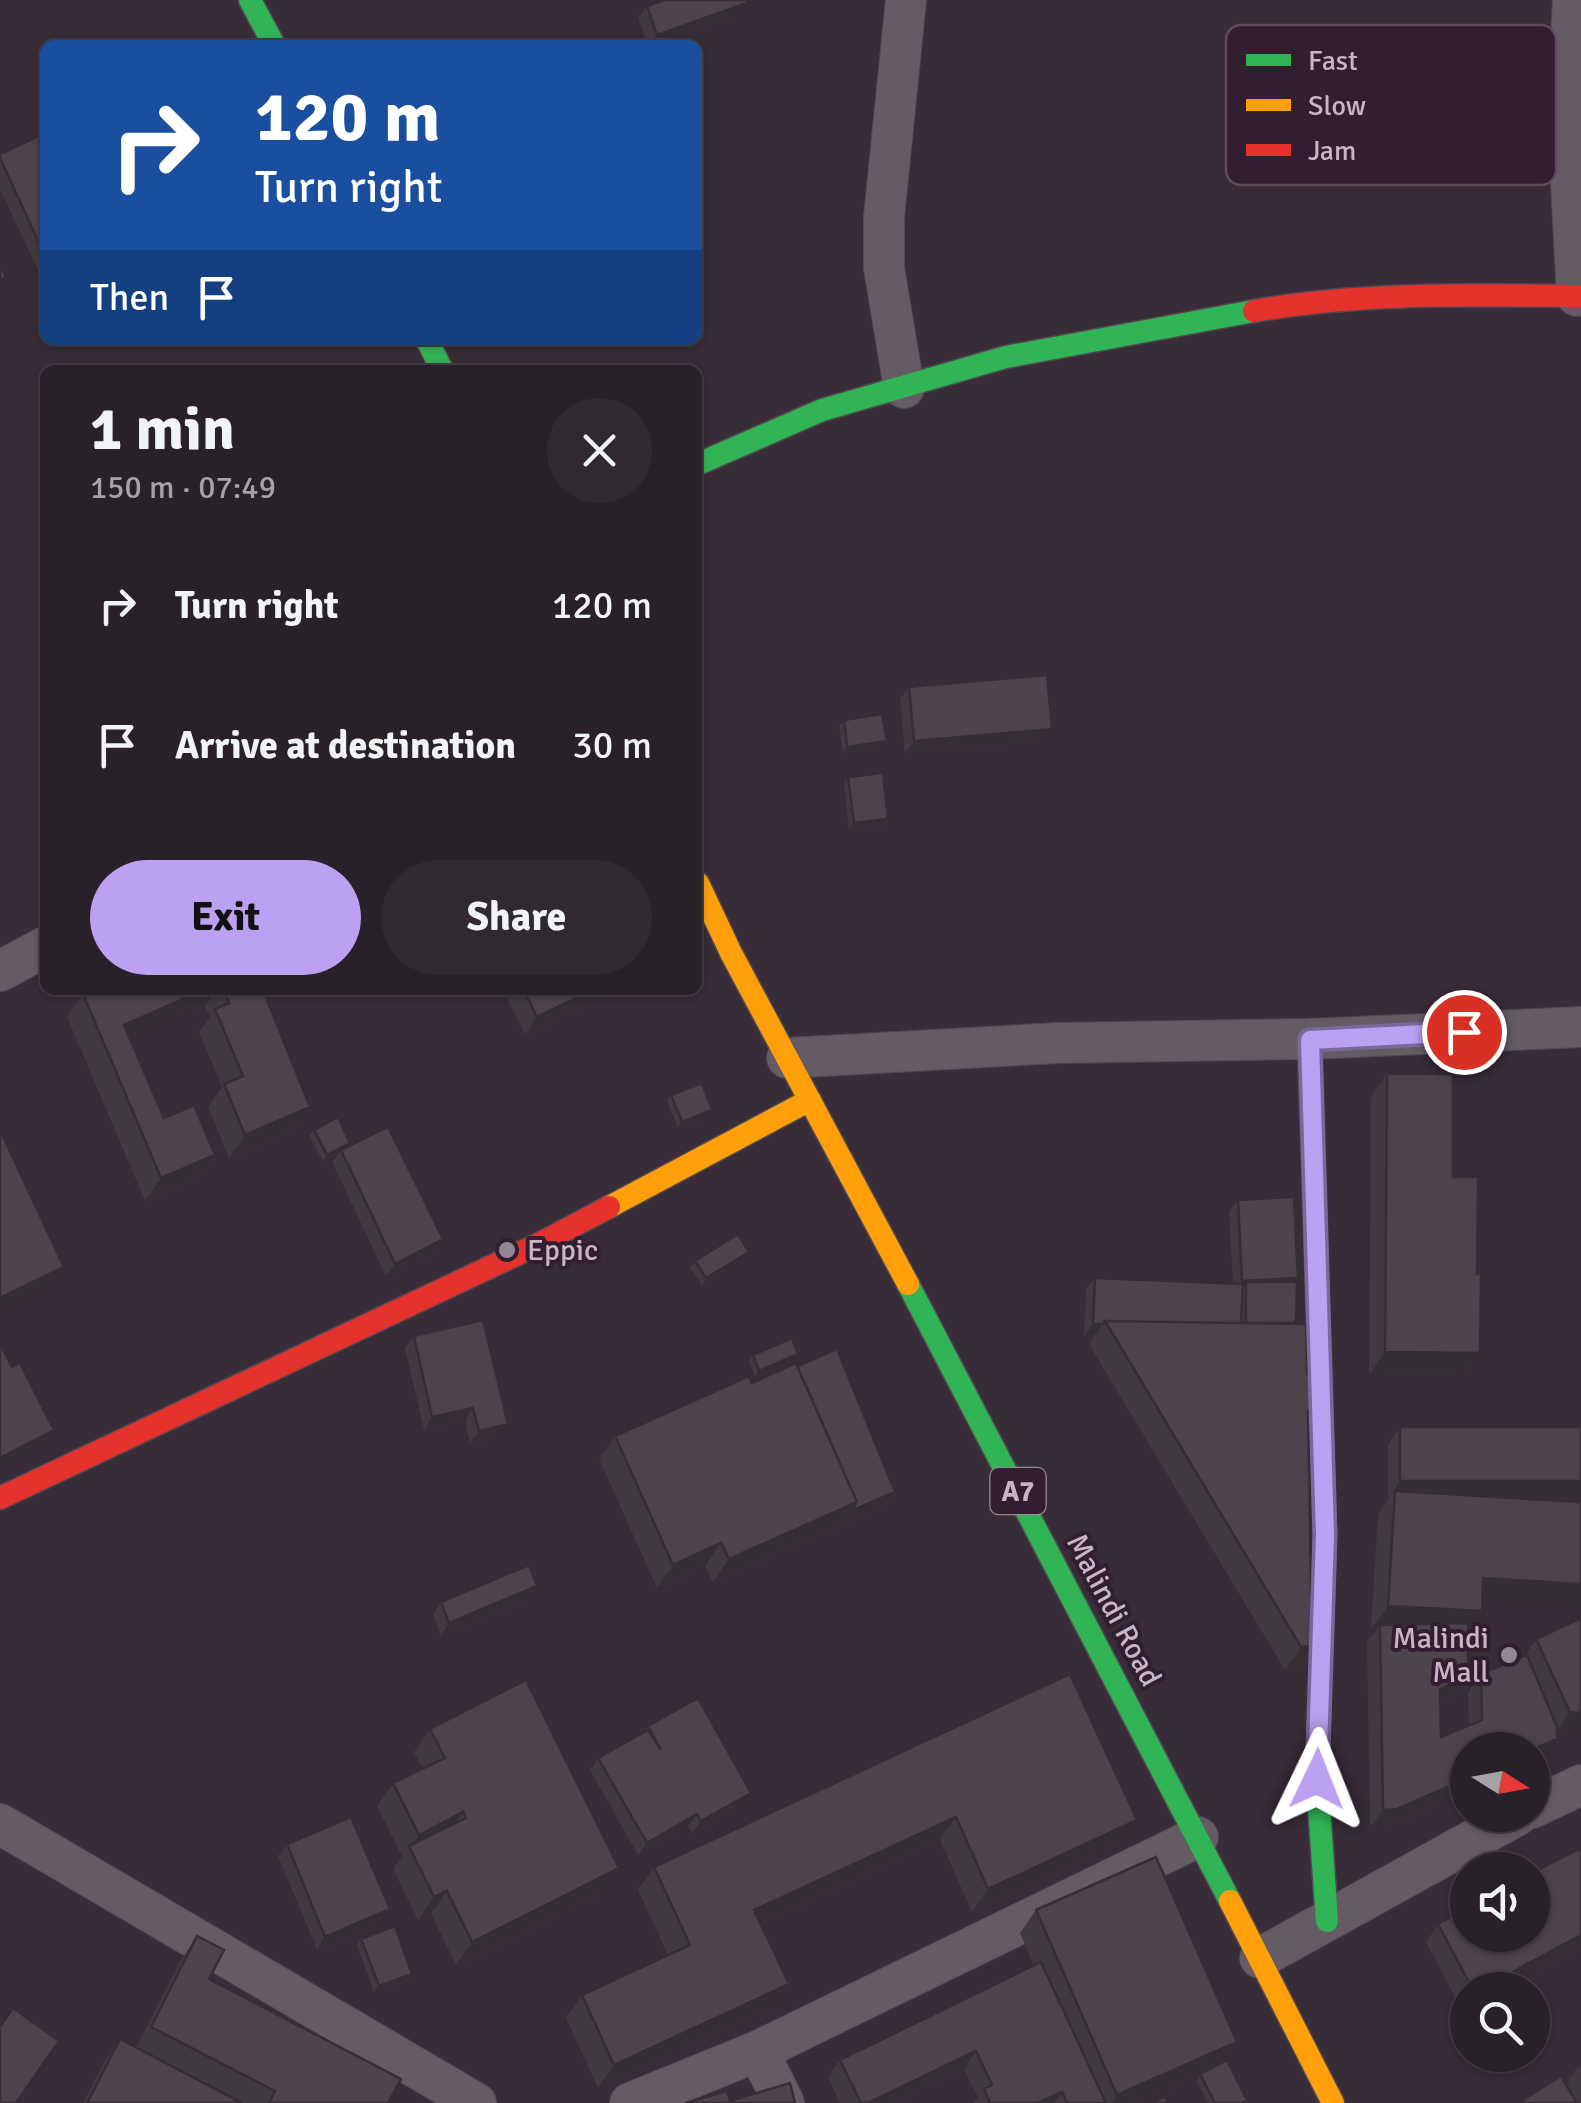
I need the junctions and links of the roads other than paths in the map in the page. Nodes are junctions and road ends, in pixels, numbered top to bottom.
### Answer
1 (250, 0) edge
2 (906, 0) edge
3 (1573, 0) edge
4 (271, 40) edge
5 (1579, 296) edge
6 (904, 388) junction
7 (702, 462) edge
8 (702, 891) edge
9 (40, 949) edge
10 (2, 966) edge
11 (1581, 1027) edge
12 (1310, 1040) junction
13 (787, 1058) junction
14 (810, 1100) junction
15 (0, 1498) edge
16 (1581, 1785) edge
17 (1550, 1800) edge
18 (0, 1824) edge
19 (1487, 1832) edge
20 (1198, 1836) junction
21 (1327, 1921) junction
22 (1260, 1958) junction
23 (758, 2051) junction
24 (476, 2103) edge
25 (630, 2103) edge
26 (784, 2103) edge
27 (1333, 2103) edge

1 - 4 main road
2 - 6 street
3 - 5 street
5 - 6 main road
6 - 7 main road
8 - 13 main road, Malindi Road / A7
9 - 10 street
11 - 12 street
12 - 13 street
12 - 21 main road
13 - 14 main road, Malindi Road / A7
14 - 15 main road
14 - 20 main road, Malindi Road / A7
16 - 17 street
18 - 24 street
19 - 21 street
20 - 22 main road, Malindi Road / A7
20 - 23 street
21 - 22 street
22 - 27 main road, Malindi Road / A7
23 - 25 street
23 - 26 street

